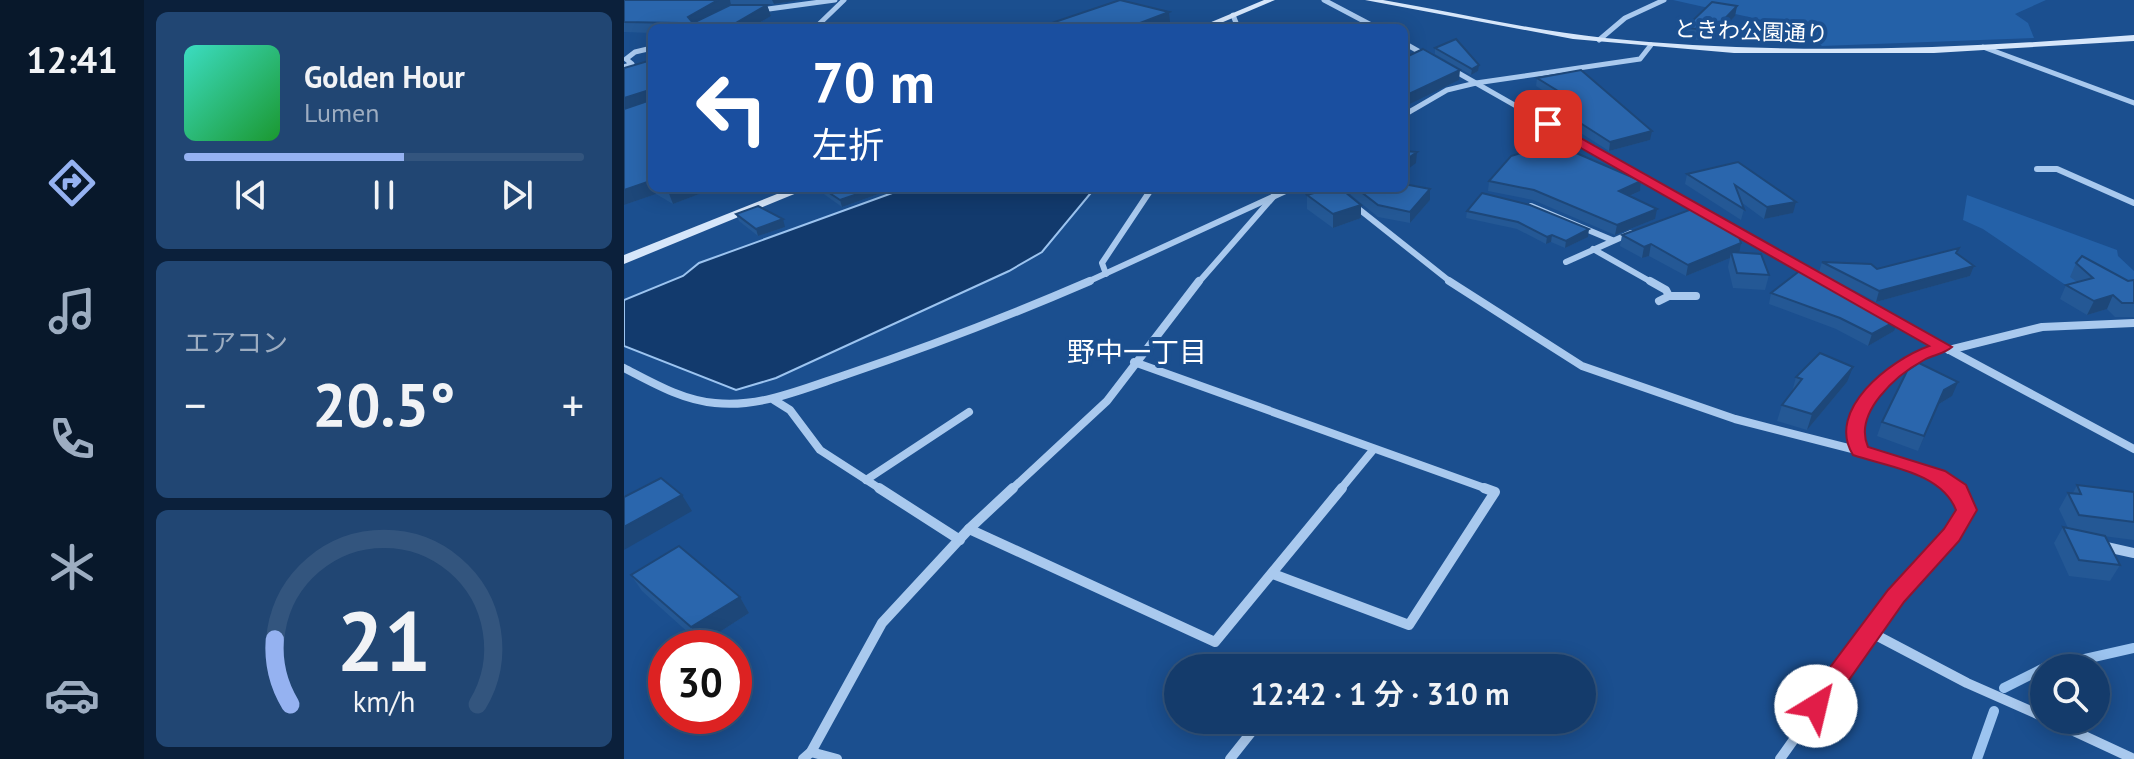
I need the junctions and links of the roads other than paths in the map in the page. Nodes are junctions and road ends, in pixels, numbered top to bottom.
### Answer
1 (835, 0) edge
2 (844, 0) edge
3 (1271, 0) edge
4 (1324, 0) edge
5 (1369, 0) edge
6 (1664, 0) edge
7 (760, 10) edge
8 (1233, 15) junction
9 (819, 24) edge
10 (1211, 24) edge
11 (1236, 24) edge
12 (1369, 24) edge
13 (2134, 38) edge
14 (1599, 40) junction
15 (1408, 45) edge
16 (1651, 45) junction
17 (1983, 47) junction
18 (648, 49) edge
19 (624, 67) edge
20 (1476, 83) junction
21 (2134, 103) edge
22 (1408, 113) edge
23 (2037, 169) dead end
24 (793, 192) edge
25 (1149, 192) edge
26 (1283, 192) edge
27 (1274, 196) junction
28 (1345, 198) edge
29 (1517, 203) edge
30 (2134, 203) edge
31 (1695, 209) junction
32 (1681, 214) edge
33 (1708, 216) edge
34 (1721, 224) edge
35 (1640, 230) edge
36 (1612, 240) junction
37 (1593, 249) junction
38 (624, 260) edge
39 (1566, 262) dead end
40 (1106, 274) junction
41 (1812, 275) edge
42 (1669, 296) junction
43 (1696, 296) dead end
44 (1659, 301) dead end
45 (1878, 311) edge
46 (2134, 323) edge
47 (1946, 348) junction
48 (1134, 362) junction
49 (624, 368) edge
50 (774, 400) junction
51 (969, 412) dead end
52 (2134, 449) edge
53 (1373, 450) junction
54 (1860, 451) junction
55 (866, 480) junction
56 (969, 529) junction
57 (960, 540) junction
58 (2096, 545) edge
59 (2134, 553) edge
60 (1273, 574) junction
61 (1870, 632) junction
62 (2030, 711) edge
63 (1250, 734) edge
64 (2080, 734) edge
65 (807, 756) edge
66 (837, 759) edge
67 (1230, 759) edge
68 (1780, 759) edge
69 (2134, 759) edge

1 - 7 street
2 - 9 street
3 - 8 street
4 - 12 street
5 - 14 street, ときわ公園通り
6 - 14 street
8 - 10 street
8 - 11 street
13 - 17 street, ときわ公園通り
14 - 16 street, ときわ公園通り
15 - 20 street
16 - 17 street, ときわ公園通り
16 - 20 street
17 - 21 street
18 - 19 street
20 - 22 street
20 - 31 street
23 - 30 street
24 - 38 street
25 - 40 street
26 - 27 street
27 - 40 street
27 - 48 street
28 - 54 street
29 - 36 street
31 - 32 street
31 - 33 street
34 - 41 street
35 - 36 street
36 - 37 street
37 - 39 street
37 - 42 street
40 - 50 street
42 - 43 street
42 - 44 street
45 - 47 street
46 - 47 street
47 - 52 street
47 - 54 street
48 - 53 street
48 - 56 street
49 - 50 street
50 - 55 street
51 - 55 street
53 - 60 street
53 - 60 street
54 - 61 street
55 - 57 street
56 - 57 street
56 - 60 street
57 - 65 street
58 - 59 street
61 - 62 street
61 - 68 street
63 - 67 street
64 - 69 street
65 - 66 street

